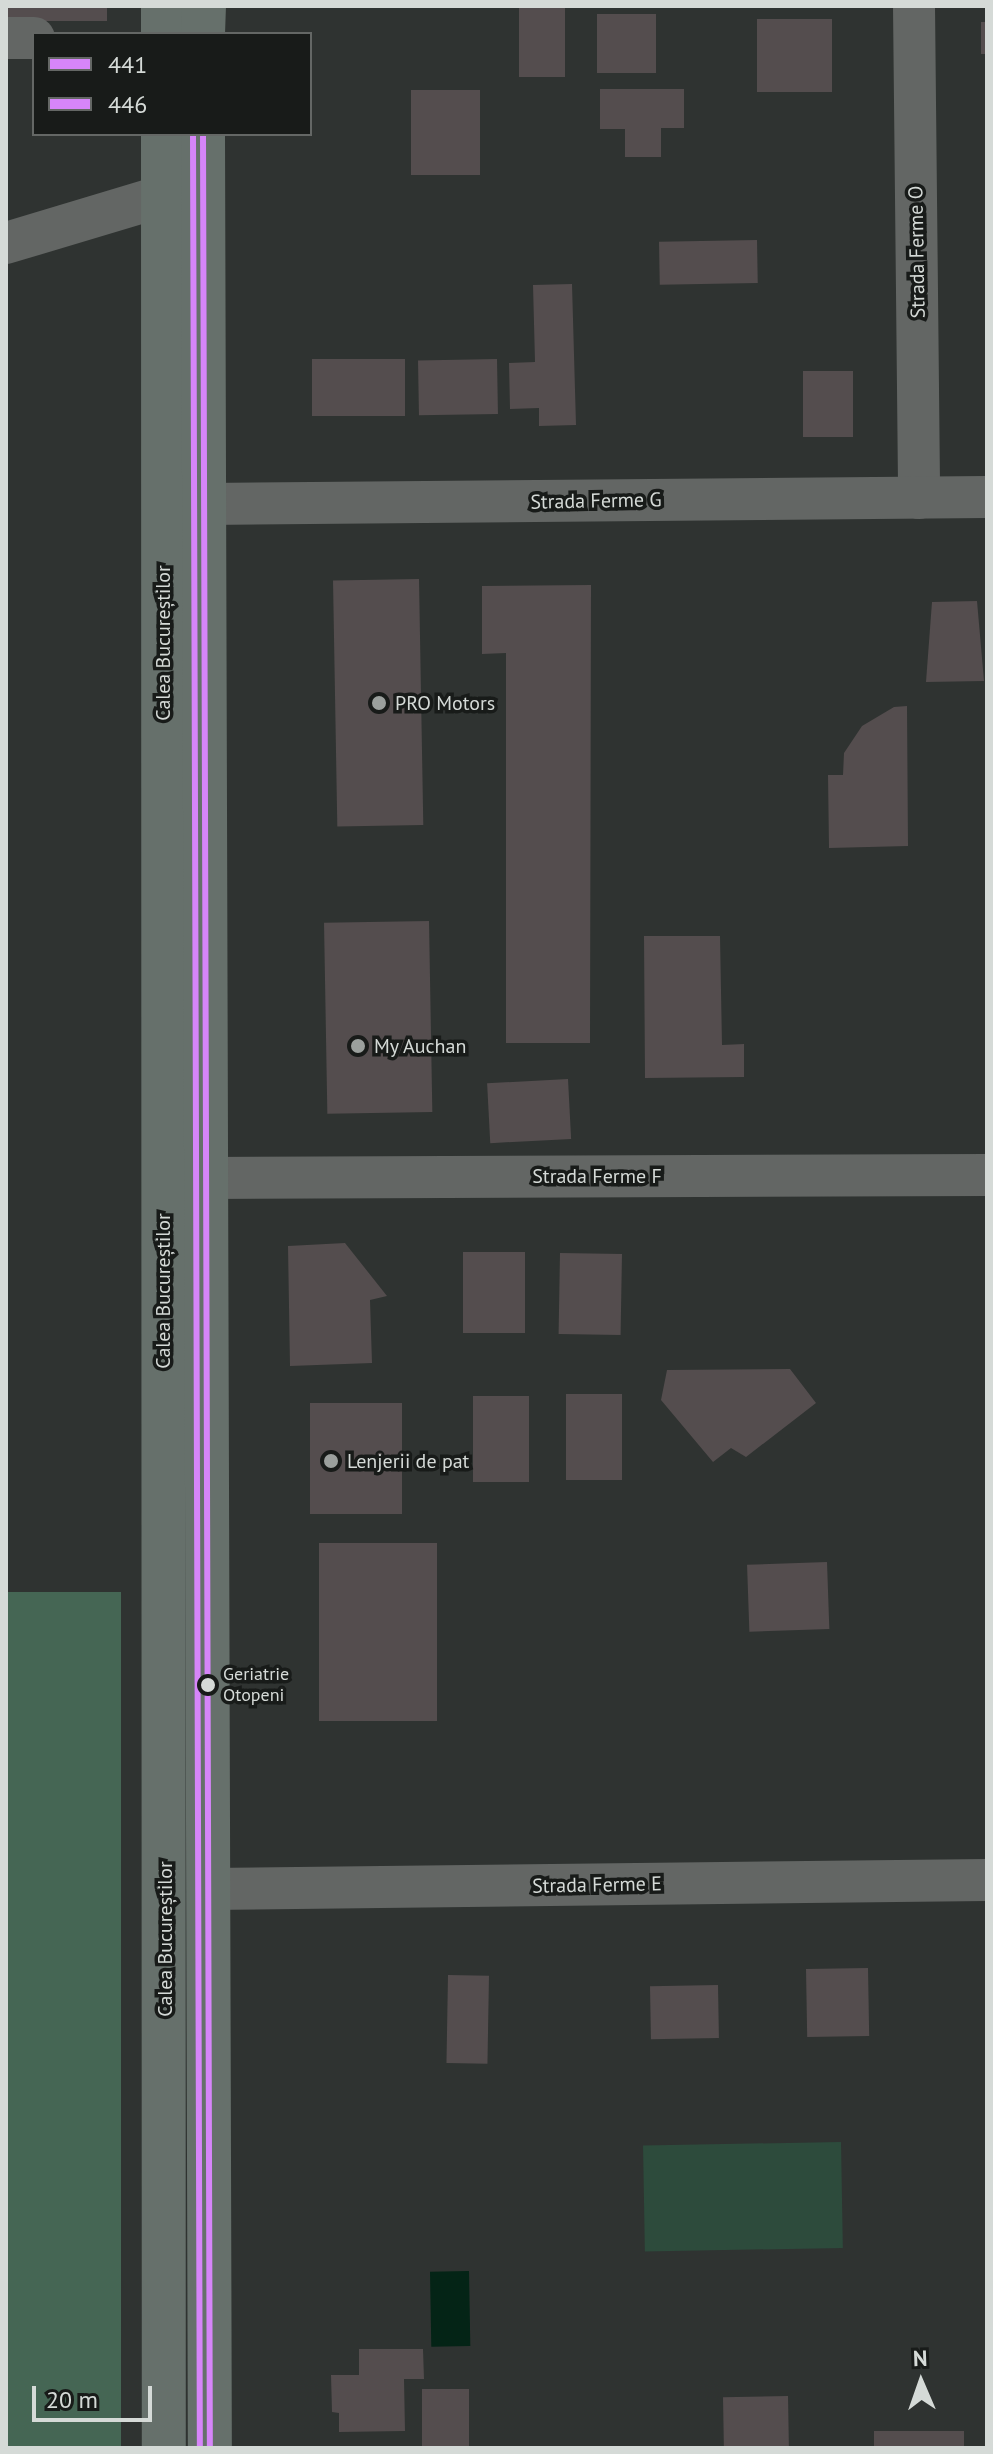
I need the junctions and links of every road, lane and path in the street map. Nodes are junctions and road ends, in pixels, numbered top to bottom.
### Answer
1 (163, 6) edge
2 (204, 6) edge
3 (914, 6) edge
4 (163, 32) edge
5 (203, 32) edge
6 (6, 38) edge
7 (32, 38) edge
8 (163, 136) edge
9 (203, 136) edge
10 (163, 196) junction
11 (6, 243) edge
12 (987, 497) edge
13 (919, 498) junction
14 (206, 504) junction
15 (987, 1175) edge
16 (207, 1178) junction
17 (987, 1880) edge
18 (208, 1889) junction
19 (164, 2448) edge
20 (210, 2448) edge

1 - 4 highway
2 - 5 highway
3 - 13 street, Strada Ferme O
6 - 7 street
8 - 10 highway, Calea Bucureștilor
9 - 14 highway
10 - 11 street
10 - 19 highway, Calea Bucureștilor
12 - 13 street, Strada Ferme G
13 - 14 street, Strada Ferme G
14 - 16 highway
15 - 16 street, Strada Ferme F
16 - 18 highway
17 - 18 street, Strada Ferme E
18 - 20 highway

